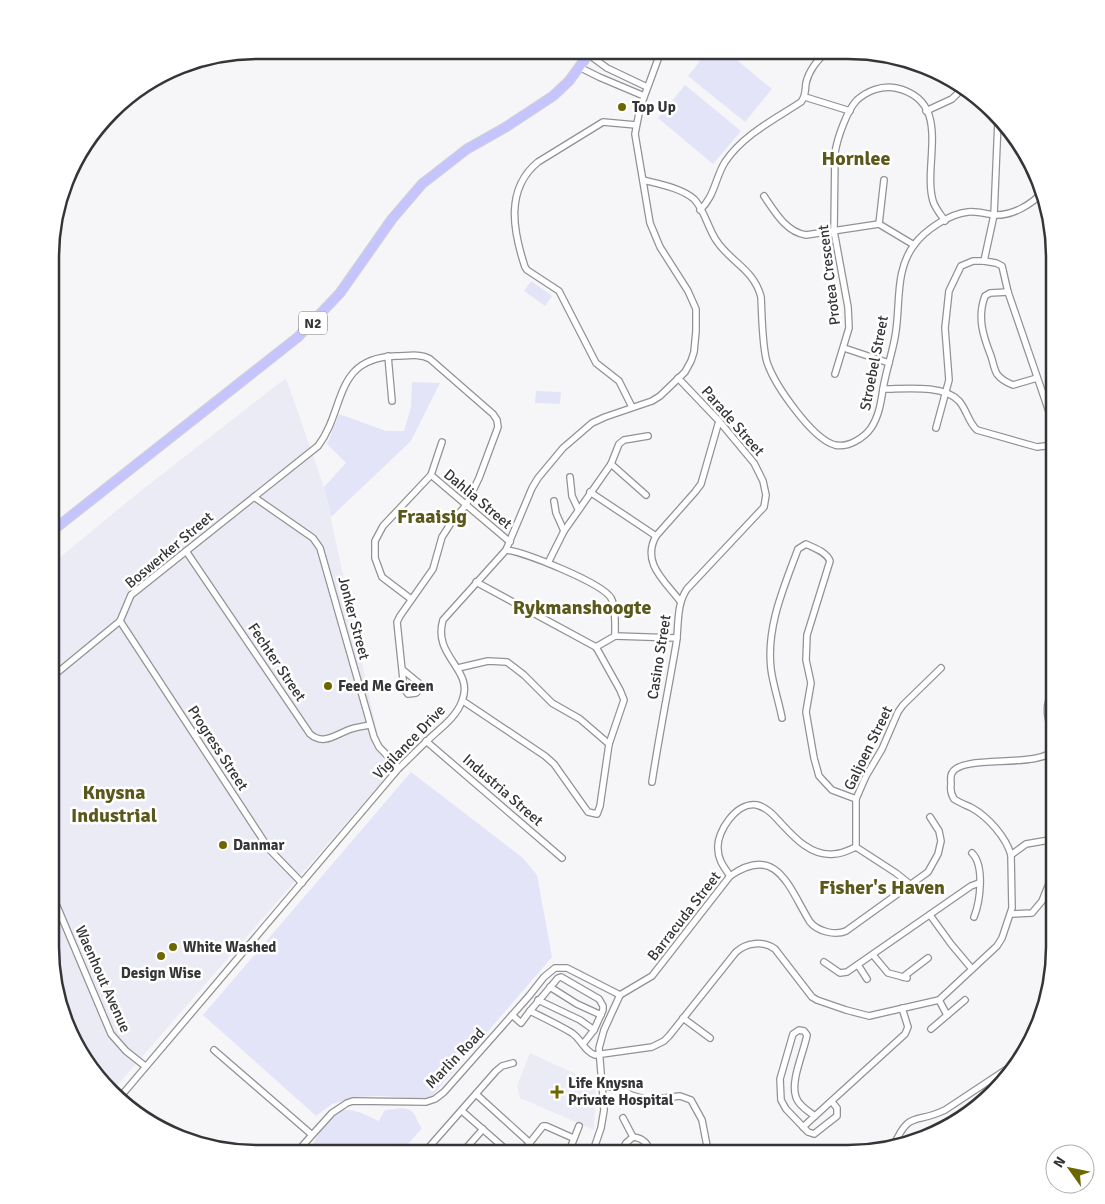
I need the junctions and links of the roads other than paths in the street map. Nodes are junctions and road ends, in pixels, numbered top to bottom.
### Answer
1 (585, 59) edge
2 (597, 59) edge
3 (658, 59) edge
4 (820, 59) edge
5 (579, 67) junction
6 (647, 87) junction
7 (959, 92) edge
8 (644, 96) junction
9 (805, 97) junction
10 (850, 111) junction
11 (926, 111) junction
12 (636, 125) junction
13 (998, 127) edge
14 (643, 180) junction
15 (884, 180) dead end
16 (764, 196) dead end
17 (1038, 198) edge
18 (700, 210) junction
19 (994, 214) junction
20 (945, 221) junction
21 (879, 224) junction
22 (834, 231) junction
23 (914, 245) junction
24 (984, 261) junction
25 (1008, 292) junction
26 (844, 348) junction
27 (388, 356) junction
28 (889, 362) junction
29 (835, 374) dead end
30 (678, 378) junction
31 (1037, 378) junction
32 (883, 389) junction
33 (946, 393) junction
34 (392, 401) dead end
35 (1046, 404) edge
36 (632, 407) junction
37 (719, 421) junction
38 (936, 428) dead end
39 (648, 436) dead end
40 (442, 442) dead end
41 (1046, 446) edge
42 (611, 464) junction
43 (431, 475) junction
44 (570, 477) dead end
45 (590, 492) junction
46 (646, 495) dead end
47 (254, 497) junction
48 (554, 501) dead end
49 (466, 505) junction
50 (578, 509) junction
51 (59, 526) edge
52 (564, 531) junction
53 (656, 536) junction
54 (510, 542) junction
55 (506, 550) junction
56 (186, 551) junction
57 (548, 563) junction
58 (476, 582) junction
59 (411, 599) junction
60 (680, 601) junction
61 (120, 621) junction
62 (616, 636) junction
63 (677, 638) junction
64 (596, 647) junction
65 (458, 668) junction
66 (941, 668) dead end
67 (403, 670) dead end
68 (59, 671) edge
69 (462, 701) junction
70 (782, 718) dead end
71 (370, 725) junction
72 (426, 741) junction
73 (609, 744) junction
74 (1046, 755) edge
75 (400, 768) junction
76 (652, 782) dead end
77 (856, 799) junction
78 (930, 817) dead end
79 (1046, 841) edge
80 (856, 847) junction
81 (972, 854) dead end
82 (1011, 855) junction
83 (562, 858) dead end
84 (730, 876) junction
85 (979, 882) junction
86 (302, 883) junction
87 (911, 885) junction
88 (1046, 891) edge
89 (59, 911) edge
90 (1011, 914) junction
91 (930, 915) junction
92 (974, 917) dead end
93 (873, 955) junction
94 (928, 958) dead end
95 (824, 962) dead end
96 (858, 965) junction
97 (972, 969) junction
98 (867, 979) dead end
99 (550, 986) junction
100 (620, 995) junction
101 (538, 1000) junction
102 (939, 1000) junction
103 (965, 1000) dead end
104 (902, 1008) junction
105 (530, 1011) junction
106 (512, 1015) junction
107 (601, 1015) junction
108 (948, 1015) junction
109 (683, 1018) junction
110 (931, 1029) dead end
111 (594, 1030) junction
112 (710, 1038) dead end
113 (583, 1044) junction
114 (214, 1050) dead end
115 (599, 1055) junction
116 (513, 1063) dead end
117 (145, 1066) junction
118 (1001, 1073) edge
119 (602, 1087) junction
120 (123, 1093) edge
121 (476, 1094) junction
122 (832, 1102) junction
123 (462, 1110) junction
124 (815, 1116) junction
125 (623, 1118) dead end
126 (579, 1126) dead end
127 (803, 1127) junction
128 (483, 1129) junction
129 (311, 1134) junction
130 (633, 1137) junction
131 (573, 1138) junction
132 (896, 1140) edge
133 (530, 1142) junction
134 (302, 1145) edge
135 (431, 1145) edge
136 (469, 1145) edge
137 (502, 1145) edge
138 (528, 1145) edge
139 (571, 1145) edge
140 (595, 1145) edge
141 (625, 1145) edge
142 (646, 1145) edge
143 (708, 1145) edge

1 - 5 highway, N2
2 - 6 street
3 - 6 street, Vigilance Drive
4 - 9 street
5 - 8 street
5 - 51 highway, N2
6 - 8 street, Vigilance Drive
7 - 11 street
8 - 12 street, Vigilance Drive
9 - 10 street
9 - 18 street
10 - 11 street, Protea Crescent
10 - 22 street, Protea Crescent
11 - 20 street, Protea Crescent
12 - 14 street, Vigilance Drive
12 - 36 street
13 - 19 street
14 - 18 street, Stroebel Street
14 - 30 street, Vigilance Drive
15 - 21 street
16 - 22 street
17 - 19 street, Stroebel Street
18 - 32 street, Stroebel Street
19 - 20 street, Stroebel Street
19 - 24 street
20 - 23 street, Stroebel Street
21 - 22 street
21 - 23 street
22 - 26 street, Protea Crescent
23 - 28 street, Stroebel Street
24 - 25 street
24 - 33 street
25 - 31 street
25 - 31 street
26 - 28 street
26 - 29 street, Protea Crescent
27 - 34 street
27 - 47 street, Boswerker Street
27 - 49 street
28 - 32 street, Stroebel Street
30 - 36 street, Vigilance Drive
30 - 37 street, Parade Street
31 - 35 street
32 - 33 street
33 - 38 street
33 - 41 street
36 - 54 street, Vigilance Drive
37 - 53 street
37 - 60 street, Parade Street
39 - 42 street
40 - 43 street
42 - 45 street
42 - 46 street
43 - 49 street, Dahlia Street
43 - 59 street
44 - 50 street
45 - 50 street
45 - 53 street
47 - 56 street, Boswerker Street
47 - 71 street, Jonker Street
48 - 52 street
49 - 54 street, Dahlia Street
49 - 59 street
50 - 52 street
52 - 57 street
53 - 60 street, Casino Street
54 - 55 street, Vigilance Drive
55 - 57 street
55 - 58 street, Vigilance Drive
56 - 61 street, Boswerker Street
56 - 71 street, Fechter Street
57 - 62 street
58 - 64 street
58 - 65 street, Vigilance Drive
59 - 67 street
60 - 63 street, Casino Street
61 - 68 street, Boswerker Street
61 - 86 street, Progress Street
62 - 63 street
62 - 64 street
63 - 76 street, Casino Street
64 - 73 street
65 - 69 street, Vigilance Drive
65 - 73 street
66 - 77 street, Galjoen Street
69 - 72 street, Vigilance Drive
69 - 73 street
70 - 77 street
71 - 75 street, Jonker Street
72 - 75 street, Vigilance Drive
72 - 83 street, Industria Street
74 - 82 street
75 - 86 street, Vigilance Drive
77 - 80 street, Galjoen Street
78 - 87 street, Barracuda Street
79 - 82 street
80 - 84 street
80 - 87 street
81 - 85 street
82 - 90 street
84 - 87 street, Barracuda Street
84 - 100 street, Barracuda Street
85 - 91 street
85 - 92 street
86 - 117 street, Vigilance Drive
88 - 90 street
89 - 117 street, Waenhout Avenue
90 - 97 street
91 - 93 street
91 - 97 street
93 - 94 street
93 - 96 street
95 - 96 street
96 - 98 street
97 - 102 street
99 - 101 street
99 - 107 street
99 - 107 street
100 - 106 street, Marlin Road
100 - 115 street
101 - 105 street
101 - 111 street
102 - 104 street
102 - 108 street
103 - 108 street
104 - 109 street
104 - 122 street
105 - 106 street
105 - 113 street
106 - 129 street, Marlin Road
107 - 111 street
108 - 110 street
109 - 112 street
109 - 115 street
111 - 113 street
113 - 115 street
114 - 129 street
115 - 119 street
116 - 121 street
117 - 120 street, Vigilance Drive
118 - 132 street
119 - 140 street
119 - 143 street
121 - 123 street
121 - 133 street
122 - 124 street
122 - 127 street
123 - 128 street
123 - 135 street
124 - 127 street
124 - 127 street
125 - 130 street
126 - 131 street
128 - 136 street
128 - 137 street
129 - 134 street, Marlin Road
130 - 141 street
130 - 142 street
131 - 133 street
131 - 139 street
133 - 138 street

